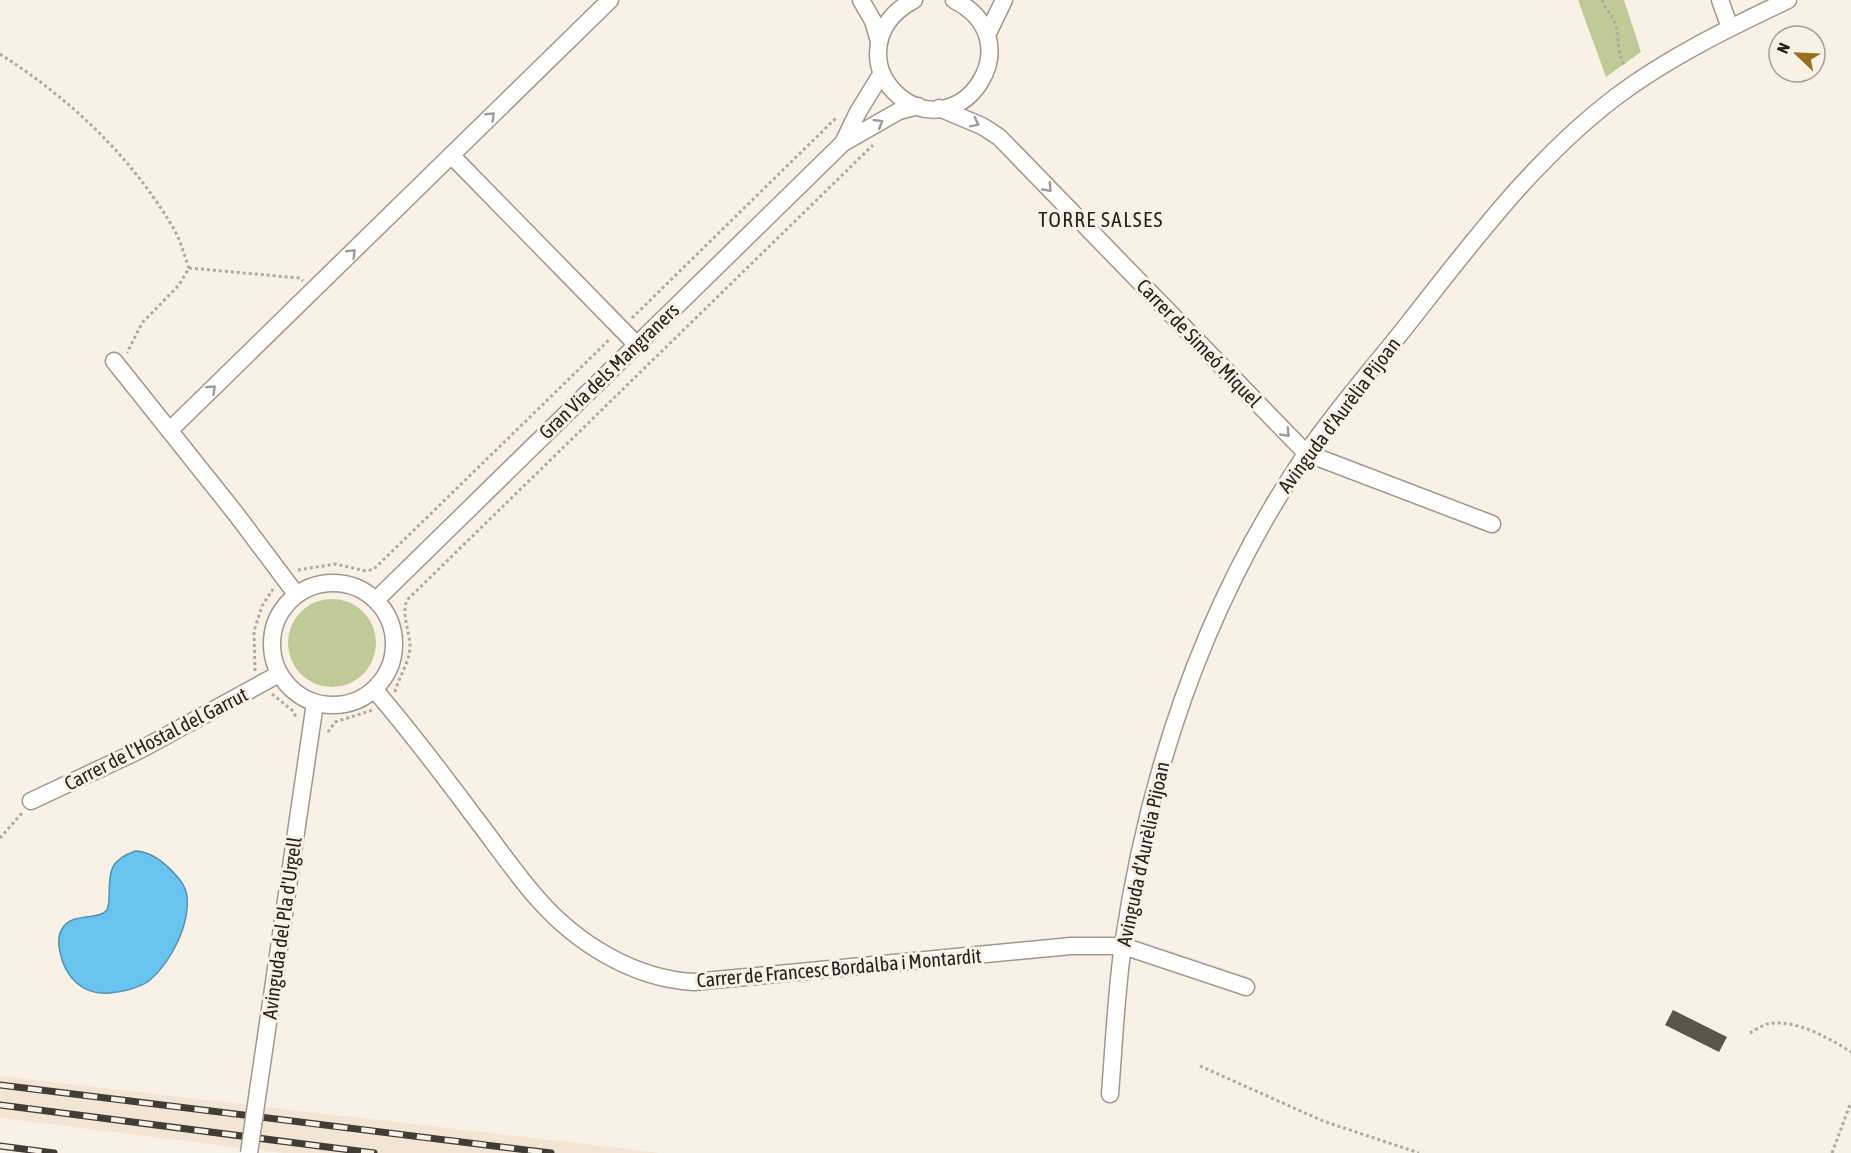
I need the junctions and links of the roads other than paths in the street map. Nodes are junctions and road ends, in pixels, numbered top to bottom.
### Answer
1 (610, 0) edge
2 (861, 0) edge
3 (913, 0) edge
4 (954, 0) edge
5 (1004, 0) edge
6 (1720, 0) edge
7 (1788, 0) edge
8 (1730, 28) junction
9 (987, 35) junction
10 (879, 41) junction
11 (882, 73) junction
12 (918, 106) junction
13 (939, 108) junction
14 (843, 143) junction
15 (451, 155) junction
16 (637, 345) junction
17 (116, 364) road end
18 (170, 430) junction
19 (1306, 453) junction
20 (1492, 524) dead end
21 (296, 594) junction
22 (376, 600) junction
23 (279, 674) junction
24 (374, 689) junction
25 (315, 703) junction
26 (32, 801) road end
27 (1123, 946) junction
28 (1246, 987) dead end
29 (1110, 1094) dead end
30 (249, 1153) edge

15 -> 1 street
2 - 10 street
3 - 10 street
4 - 9 street, Gran Via dels Mangraners
5 - 9 street, Gran Via dels Mangraners
6 - 8 street
7 - 8 street, Avinguda d'Aurèlia Pijoan
8 - 19 street, Avinguda d'Aurèlia Pijoan
9 - 13 street, Gran Via dels Mangraners
10 - 11 street
11 - 12 street, Gran Via dels Mangraners
11 - 14 street, Gran Via dels Mangraners
12 - 13 street, Gran Via dels Mangraners
14 -> 12 street, Gran Via dels Mangraners
13 -> 19 street, Carrer de Simeó Miquel
14 - 16 street, Gran Via dels Mangraners
15 - 16 street
18 -> 15 street
16 - 22 street, Gran Via dels Mangraners
17 - 18 street
18 - 21 street
19 - 20 street, Carrer de Simeó Miquel
19 - 27 street, Avinguda d'Aurèlia Pijoan
21 - 22 street
21 - 23 street
22 - 24 street
23 - 25 street
23 - 26 street, Carrer de l'Hostal del Garrut
24 - 25 street
24 - 27 street, Carrer de Francesc Bordalba i Montardit
25 - 30 street, Avinguda del Pla d'Urgell, bridge
27 - 28 street, Carrer de Francesc Bordalba i Montardit
27 - 29 street, Avinguda d'Aurèlia Pijoan

